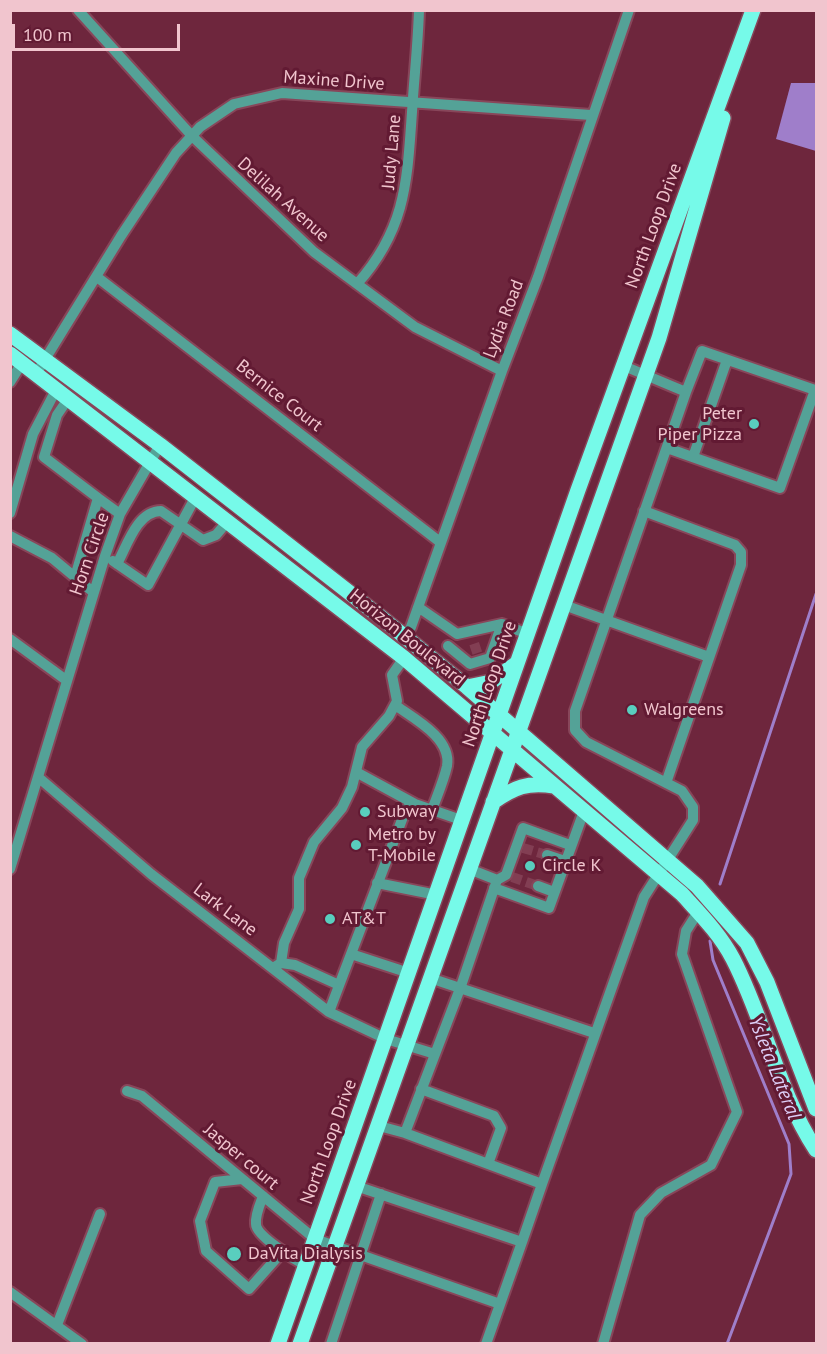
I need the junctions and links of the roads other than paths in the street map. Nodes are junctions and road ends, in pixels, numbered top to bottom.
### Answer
1 (78, 10) edge
2 (419, 10) edge
3 (629, 10) edge
4 (753, 10) edge
5 (743, 39) junction
6 (412, 103) junction
7 (591, 115) junction
8 (192, 136) junction
9 (97, 276) junction
10 (357, 284) junction
11 (10, 334) edge
12 (16, 359) edge
13 (728, 360) junction
14 (45, 361) junction
15 (624, 366) junction
16 (502, 371) junction
17 (36, 374) junction
18 (646, 376) junction
19 (10, 382) edge
20 (686, 392) junction
21 (62, 395) junction
22 (160, 445) junction
23 (667, 448) junction
24 (693, 457) junction
25 (149, 463) junction
26 (98, 498) junction
27 (195, 498) junction
28 (238, 506) junction
29 (644, 511) junction
30 (10, 513) edge
31 (120, 514) junction
32 (227, 522) junction
33 (181, 524) junction
34 (10, 536) edge
35 (440, 542) junction
36 (105, 556) junction
37 (117, 564) junction
38 (75, 577) junction
39 (93, 592) junction
40 (564, 605) junction
41 (418, 607) junction
42 (608, 619) junction
43 (502, 624) junction
44 (457, 634) junction
45 (528, 634) junction
46 (405, 637) junction
47 (10, 639) edge
48 (496, 643) junction
49 (483, 646) tunnel mouth
50 (452, 650) junction
51 (471, 650) tunnel mouth
52 (709, 657) junction
53 (404, 658) junction
54 (519, 660) junction
55 (436, 662) junction
56 (66, 680) junction
57 (467, 687) junction
58 (395, 705) junction
59 (499, 715) junction
60 (519, 732) junction
61 (492, 733) junction
62 (512, 749) junction
63 (356, 772) junction
64 (38, 777) junction
65 (666, 783) junction
66 (555, 786) junction
67 (493, 802) junction
68 (415, 804) junction
69 (432, 810) junction
70 (584, 811) junction
71 (464, 821) junction
72 (570, 845) junction
73 (547, 855) tunnel mouth
74 (668, 860) junction
75 (565, 861) junction
76 (10, 869) edge
77 (469, 869) junction
78 (659, 874) junction
79 (503, 880) junction
80 (377, 883) junction
81 (538, 886) tunnel mouth
82 (554, 892) junction
83 (437, 895) junction
84 (698, 912) junction
85 (351, 954) junction
86 (277, 965) junction
87 (409, 973) junction
88 (430, 978) junction
89 (339, 985) junction
90 (461, 986) junction
91 (329, 1012) junction
92 (594, 1033) junction
93 (386, 1039) junction
94 (406, 1046) junction
95 (435, 1054) junction
96 (421, 1089) junction
97 (128, 1091) dead end
98 (816, 1109) edge
99 (379, 1126) junction
100 (405, 1133) junction
101 (816, 1150) edge
102 (488, 1164) junction
103 (242, 1179) junction
104 (542, 1184) junction
105 (356, 1186) junction
106 (381, 1194) junction
107 (263, 1196) junction
108 (100, 1214) dead end
109 (315, 1239) junction
110 (522, 1242) junction
111 (334, 1247) junction
112 (283, 1251) junction
113 (360, 1256) junction
114 (306, 1265) junction
115 (10, 1292) edge
116 (500, 1304) junction
117 (57, 1325) junction
118 (82, 1344) edge
119 (278, 1344) edge
120 (300, 1344) edge
121 (331, 1344) edge
122 (486, 1344) edge
123 (603, 1344) edge

1 - 8 street, Delilah Avenue
2 - 6 street, Judy Lane
3 - 7 street, Lydia Road
4 - 5 main road, North Loop Drive
5 - 15 main road, North Loop Drive
5 - 18 main road, North Loop Drive
6 - 7 street, Maxine Drive
6 - 8 street, Maxine Drive
6 - 10 street, Judy Lane
7 - 16 street, Lydia Road
8 - 9 street, Maxine Drive
8 - 10 street, Delilah Avenue
9 - 14 street, Maxine Drive
9 - 35 street, Bernice Court
10 - 16 street, Delilah Avenue
11 - 14 main road, Horizon Boulevard
12 - 17 main road, Horizon Boulevard
12 - 19 street
13 - 20 street
13 - 24 street
13 - 24 street
14 - 17 street, Maxine Drive
14 - 22 main road, Horizon Boulevard
15 - 18 street
15 - 45 main road, North Loop Drive
16 - 35 street, Lydia Road
17 - 21 main road, Horizon Boulevard
18 - 20 street
18 - 40 main road, North Loop Drive
20 - 23 street
21 - 25 main road, Horizon Boulevard
21 - 26 street
21 - 30 street
22 - 25 street, Horn Circle
22 - 28 main road, Horizon Boulevard
23 - 24 street
23 - 29 street
25 - 27 main road, Horizon Boulevard
25 - 31 street, Horn Circle
26 - 31 street
26 - 38 street
27 - 28 main road
27 - 32 main road, Horizon Boulevard
27 - 33 street
28 - 46 main road, Horizon Boulevard
29 - 42 street
29 - 52 street
31 - 36 street, Horn Circle
32 - 33 street
32 - 53 main road, Horizon Boulevard
33 - 37 street
33 - 37 street
34 - 38 street
35 - 41 street, Lydia Road
36 - 37 street
36 - 39 street, Horn Circle
38 - 39 street
39 - 56 street, Horn Circle
40 - 42 street
40 - 60 main road, North Loop Drive
41 - 44 street
41 - 46 street, Lydia Road
42 - 52 street
42 - 65 street
43 - 44 street
43 - 45 street
43 - 48 street
44 - 50 street
45 - 54 main road, North Loop Drive
46 - 55 main road, Horizon Boulevard
47 - 56 street
48 - 49 street
48 - 50 street
50 - 51 street
50 - 55 street
52 - 65 street
53 - 58 street
53 - 61 main road, Horizon Boulevard
54 - 57 main road
54 - 59 main road, North Loop Drive
55 - 57 main road, Horizon Boulevard
56 - 64 street, Horn Circle
57 - 59 main road, Horizon Boulevard
58 - 63 street
58 - 69 street
59 - 60 main road, Horizon Boulevard
59 - 61 main road, North Loop Drive
60 - 62 main road, North Loop Drive
60 - 74 main road, Horizon Boulevard
61 - 62 main road, Horizon Boulevard
61 - 71 main road, North Loop Drive
62 - 66 main road, Horizon Boulevard
62 - 67 main road, North Loop Drive
63 - 68 street
63 - 86 street
64 - 76 street, Horn Circle
64 - 86 street, Lark Lane
65 - 74 street
66 - 67 main road
66 - 70 main road, Horizon Boulevard
67 - 77 main road, North Loop Drive
68 - 69 street
68 - 80 street
69 - 71 street
70 - 72 street
70 - 78 main road, Horizon Boulevard
71 - 83 main road, North Loop Drive
72 - 75 street
72 - 79 street
73 - 75 street
74 - 78 street
74 - 98 main road, Horizon Boulevard
75 - 82 street
77 - 79 street
77 - 88 main road, North Loop Drive
78 - 84 main road, Horizon Boulevard
78 - 92 street
79 - 82 street
79 - 90 street
80 - 83 street
80 - 85 street
81 - 82 street
83 - 87 main road, North Loop Drive
84 - 101 main road, Horizon Boulevard
84 - 123 street
85 - 87 street
85 - 89 street
86 - 89 street
86 - 91 street, Lark Lane
87 - 93 main road, North Loop Drive
88 - 90 street
88 - 94 main road, North Loop Drive
89 - 91 street
90 - 92 street
90 - 95 street
91 - 93 street, Lark Lane
92 - 104 street
93 - 94 street, Lark Lane
93 - 109 main road, North Loop Drive
94 - 95 street, Lark Lane
94 - 99 main road, North Loop Drive
95 - 96 street
96 - 100 street
96 - 102 street
97 - 103 street, Jasper court
99 - 100 street
99 - 105 main road, North Loop Drive
100 - 102 street
102 - 104 street
103 - 107 street, Jasper court
103 - 112 street
104 - 110 street
105 - 106 street
105 - 111 main road, North Loop Drive
106 - 110 street
106 - 113 street
107 - 109 street, Jasper court
107 - 112 street
108 - 117 street
109 - 111 street, Jasper court
109 - 114 main road, North Loop Drive
110 - 116 street
111 - 113 street, Jasper court
111 - 120 main road, North Loop Drive
112 - 114 street
113 - 116 street, Jasper court
113 - 121 street
114 - 119 main road, North Loop Drive
115 - 117 street
116 - 122 street
117 - 118 street

